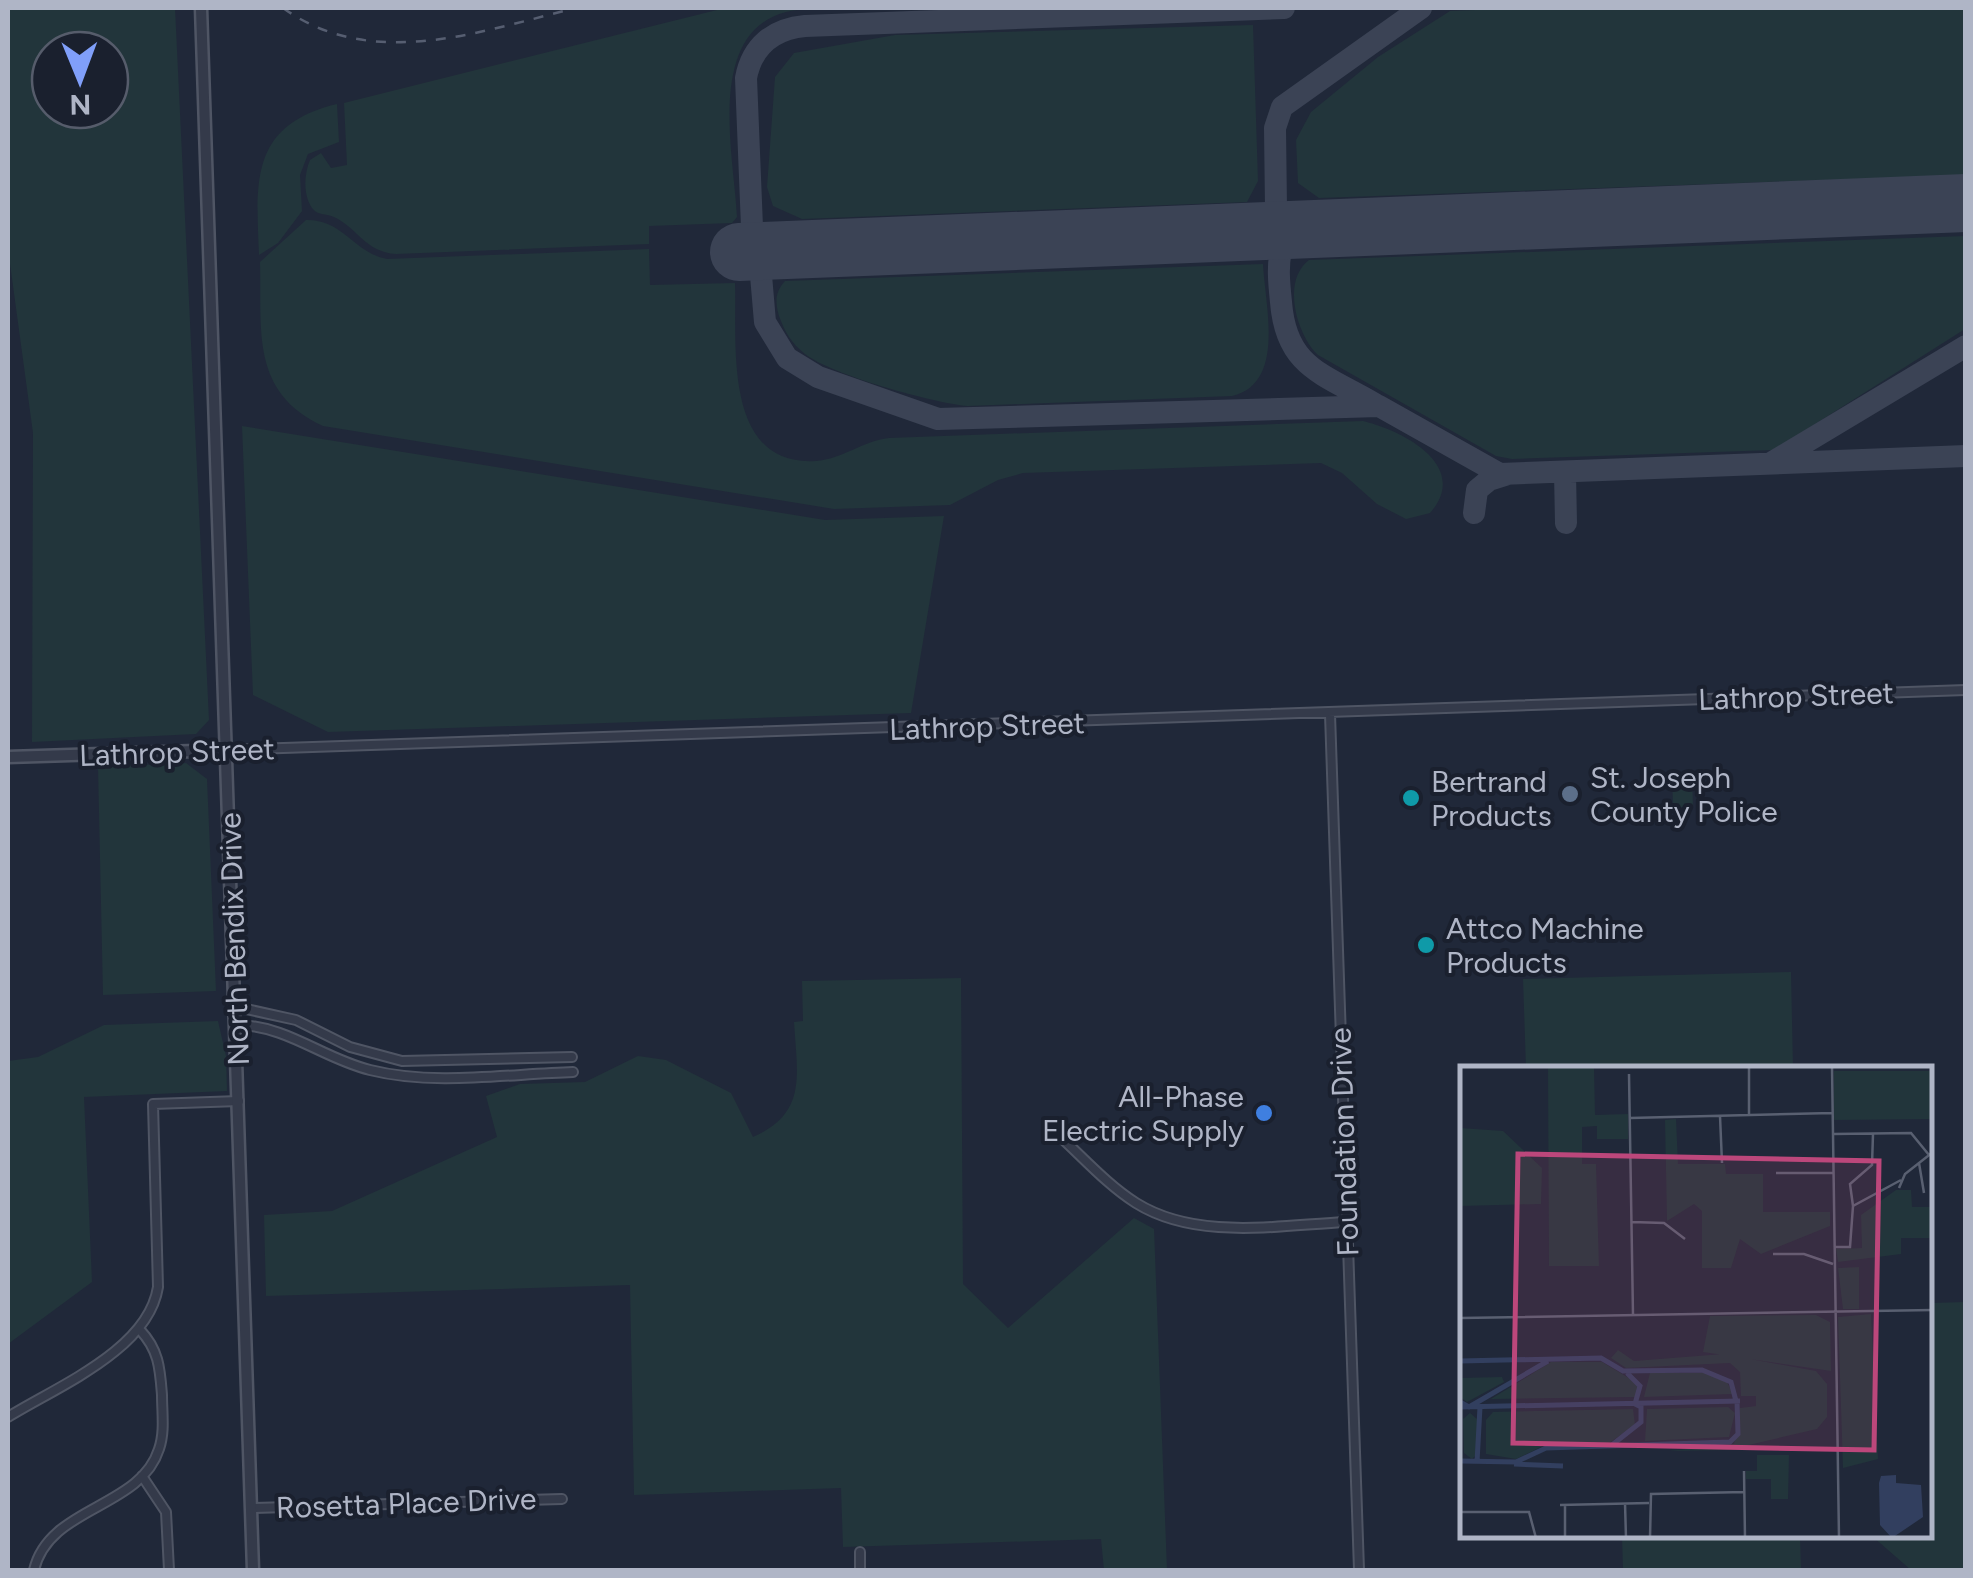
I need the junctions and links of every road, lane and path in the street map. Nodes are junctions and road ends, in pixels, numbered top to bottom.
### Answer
1 (201, 8) edge
2 (1966, 690) edge
3 (1330, 714) junction
4 (227, 750) junction
5 (8, 757) edge
6 (237, 1006) junction
7 (238, 1026) junction
8 (572, 1057) dead end
9 (573, 1072) dead end
10 (240, 1101) junction
11 (1055, 1132) dead end
12 (1347, 1222) junction
13 (140, 1330) junction
14 (8, 1417) edge
15 (142, 1476) junction
16 (562, 1499) dead end
17 (251, 1508) junction
18 (860, 1552) dead end
19 (34, 1570) edge
20 (169, 1570) edge
21 (253, 1570) edge
22 (860, 1570) edge
23 (1359, 1570) edge

1 - 4 street, North Bendix Drive
2 - 3 street, Lathrop Street
3 - 4 street, Lathrop Street
3 - 12 street, Foundation Drive
4 - 5 street, Lathrop Street
4 - 6 street, North Bendix Drive
6 - 7 street, North Bendix Drive
6 - 8 street
7 - 9 street
7 - 10 street, North Bendix Drive
10 - 13 street
10 - 17 street, North Bendix Drive
11 - 12 street
12 - 23 street, Foundation Drive
13 - 14 street
13 - 15 street
15 - 19 street
15 - 20 street
16 - 17 street, Rosetta Place Drive
17 - 21 street, North Bendix Drive
18 - 22 street

